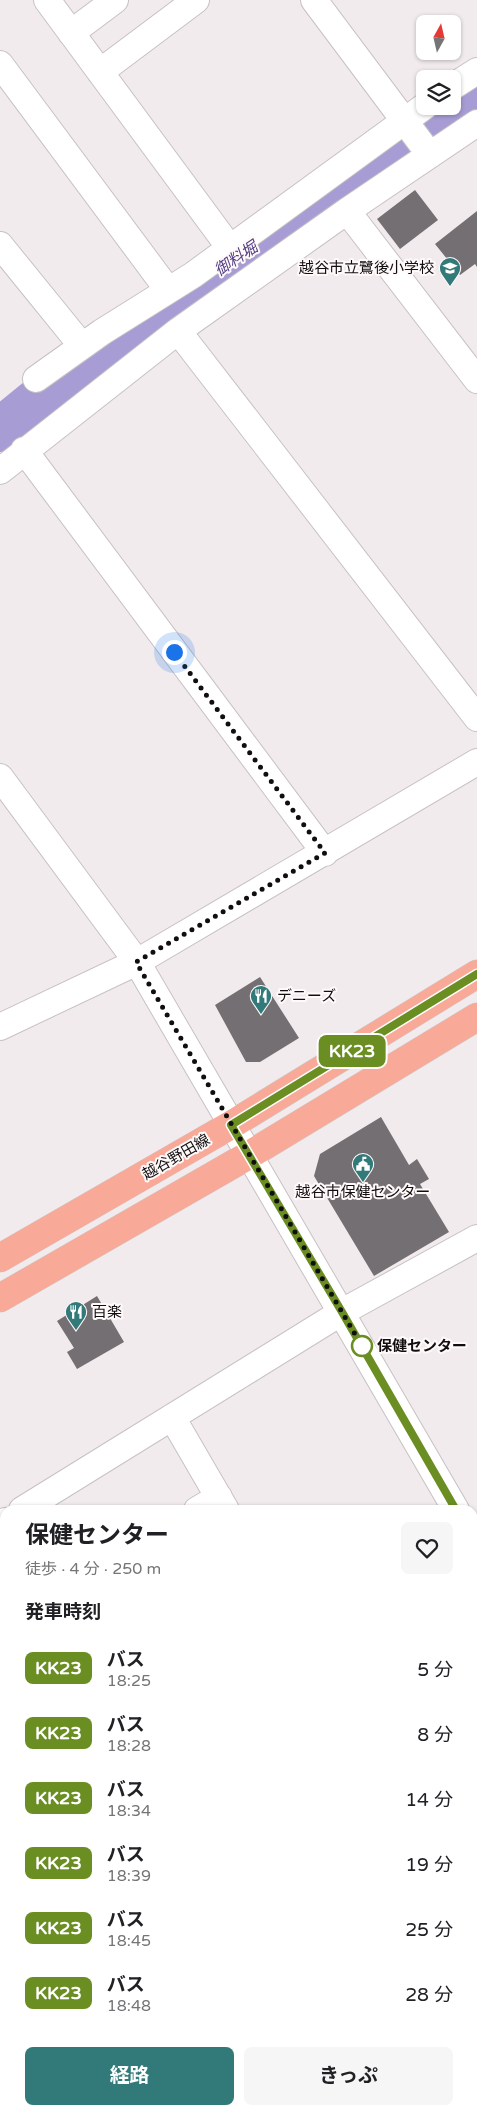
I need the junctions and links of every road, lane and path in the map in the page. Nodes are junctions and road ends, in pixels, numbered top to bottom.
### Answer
1 (47, 0) edge
2 (116, 0) edge
3 (196, 0) edge
4 (314, 0) edge
5 (72, 33) junction
6 (0, 64) edge
7 (477, 71) edge
8 (100, 72) junction
9 (461, 82) edge
10 (413, 118) edge
11 (477, 123) edge
12 (427, 151) junction
13 (347, 211) junction
14 (0, 245) edge
15 (230, 248) junction
16 (168, 290) junction
17 (178, 331) junction
18 (82, 346) junction
19 (36, 379) dead end
20 (477, 380) edge
21 (24, 450) junction
22 (0, 470) edge
23 (477, 718) edge
24 (477, 762) edge
25 (0, 777) edge
26 (325, 853) junction
27 (136, 962) junction
28 (477, 974) edge
29 (477, 1017) edge
30 (0, 1027) edge
31 (231, 1125) junction
32 (249, 1155) junction
33 (477, 1238) edge
34 (0, 1258) edge
35 (0, 1298) edge
36 (342, 1312) junction
37 (172, 1417) junction
38 (30, 1505) edge
39 (214, 1505) edge
40 (453, 1505) edge

1 - 5 street
2 - 5 street
3 - 8 street
4 - 10 street
5 - 8 street
6 - 16 street
7 - 9 street
8 - 15 street
10 - 12 street
10 - 15 street
11 - 12 street
12 - 13 street
13 - 17 street
13 - 20 street
14 - 18 street
15 - 16 street
16 - 18 street
17 - 21 street
17 - 23 street
18 - 19 street
21 - 22 street
21 - 26 street
24 - 26 street
25 - 27 street
26 - 27 street
27 - 30 street
27 - 31 street
28 - 31 main road, 越谷野田線
29 - 32 main road
31 - 32 street
31 - 34 main road, 越谷野田線
32 - 35 main road
32 - 36 street
33 - 36 street
36 - 37 street
36 - 40 street
37 - 38 street
37 - 39 street

